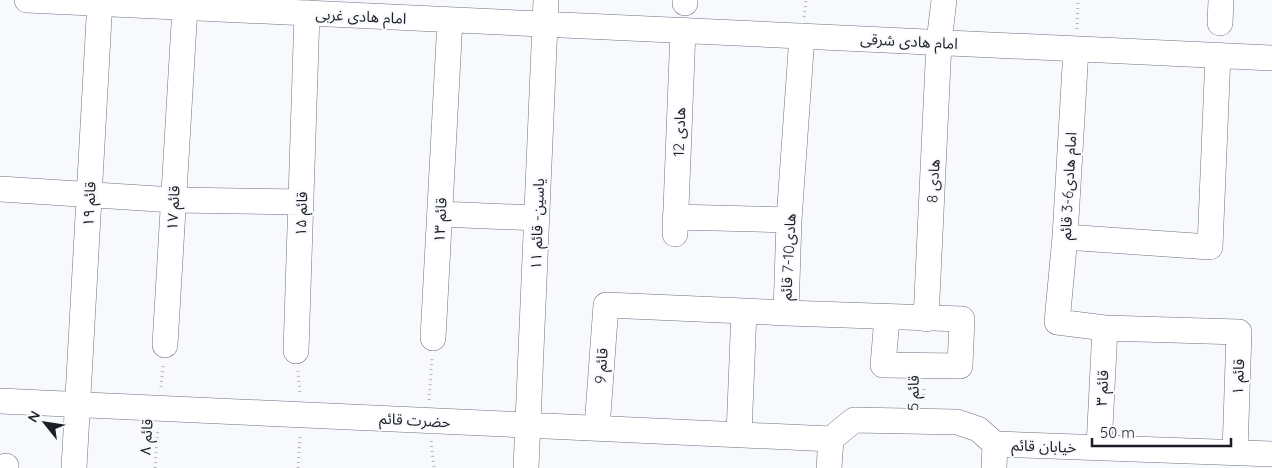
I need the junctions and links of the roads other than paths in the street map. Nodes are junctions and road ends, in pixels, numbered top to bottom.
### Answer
1 (27, 0) edge
2 (944, 0) edge
3 (100, 2) edge
4 (240, 5) edge
5 (185, 7) junction
6 (382, 8) edge
7 (546, 12) edge
8 (307, 13) junction
9 (450, 20) junction
10 (684, 30) junction
11 (802, 36) junction
12 (939, 42) junction
13 (1076, 49) junction
14 (1218, 55) junction
15 (1272, 58) edge
16 (0, 189) edge
17 (89, 195) junction
18 (174, 200) junction
19 (301, 202) junction
20 (440, 214) junction
21 (537, 218) junction
22 (790, 220) junction
23 (1066, 237) junction
24 (606, 305) joint
25 (744, 311) junction
26 (786, 313) junction
27 (887, 318) junction
28 (926, 319) junction
29 (1105, 328) junction
30 (433, 338) road end
31 (165, 345) road end
32 (296, 351) road end
33 (0, 400) edge
34 (78, 404) junction
35 (528, 425) junction
36 (597, 428) junction
37 (739, 434) junction
38 (831, 439) junction
39 (1099, 447) junction
40 (1235, 452) junction
41 (1272, 454) edge
42 (995, 456) edge
43 (74, 468) edge
44 (526, 468) edge
45 (829, 468) edge

1 - 3 street, امام هادی غربی
2 - 12 street, هادی 8
3 - 5 street, امام هادی غربی
3 - 17 street, قائم ۱۹
4 - 5 street, امام هادی غربی
4 - 8 street, امام هادی غربی
5 - 18 street, قائم ۱۷
6 - 8 street, امام هادی غربی
6 - 9 street, امام هادی غربی
7 - 9 street, امام هادی غربی
7 - 10 street, امام هادی شرقی
7 - 21 street, یاسین- قائم ۱۱
8 - 19 street, قائم ۱۵
9 - 20 street, قائم ۱۳
10 - 11 street, امام هادی شرقی
10 - 22 street, 12 هادی
11 - 12 street, امام هادی شرقی
11 - 22 street, هادی10-7 قائم
12 - 13 street, امام هادی شرقی
12 - 28 street, هادی 8
13 - 14 street, امام هادی شرقی
13 - 23 street, امام هادی6-3 قائم
14 - 15 street, امام هادی شرقی
14 - 23 street
16 - 17 street
17 - 18 street
17 - 34 street, قائم ۱۹
18 - 19 street
18 - 31 street, قائم ۱۷
19 - 32 street, قائم ۱۵
20 - 21 street
20 - 30 street, قائم ۱۳
21 - 35 street, یاسین- قائم ۱۱
22 - 26 street, هادی10-7 قائم
23 - 29 street, امام هادی6-3 قائم
24 - 25 street, هادی10-7 قائم
24 - 36 street, قائم 9
25 - 26 street, هادی10-7 قائم
25 - 37 street
26 - 27 street
27 - 28 street
27 - 28 street
29 - 39 street, قائم ۳
29 - 40 street, قائم ۱
33 - 34 street, حضرت قائم
34 - 35 street, حضرت قائم
34 - 43 street, قائم ۱۹
35 - 36 street, حضرت قائم
35 - 44 street, یاسین- قائم ۱۱
36 - 37 street, حضرت قائم
37 - 38 street, حضرت قائم
38 - 42 street
38 - 45 street
39 - 40 street, خیابان قائم
39 - 42 street, خیابان قائم
40 - 41 street, خیابان قائم

